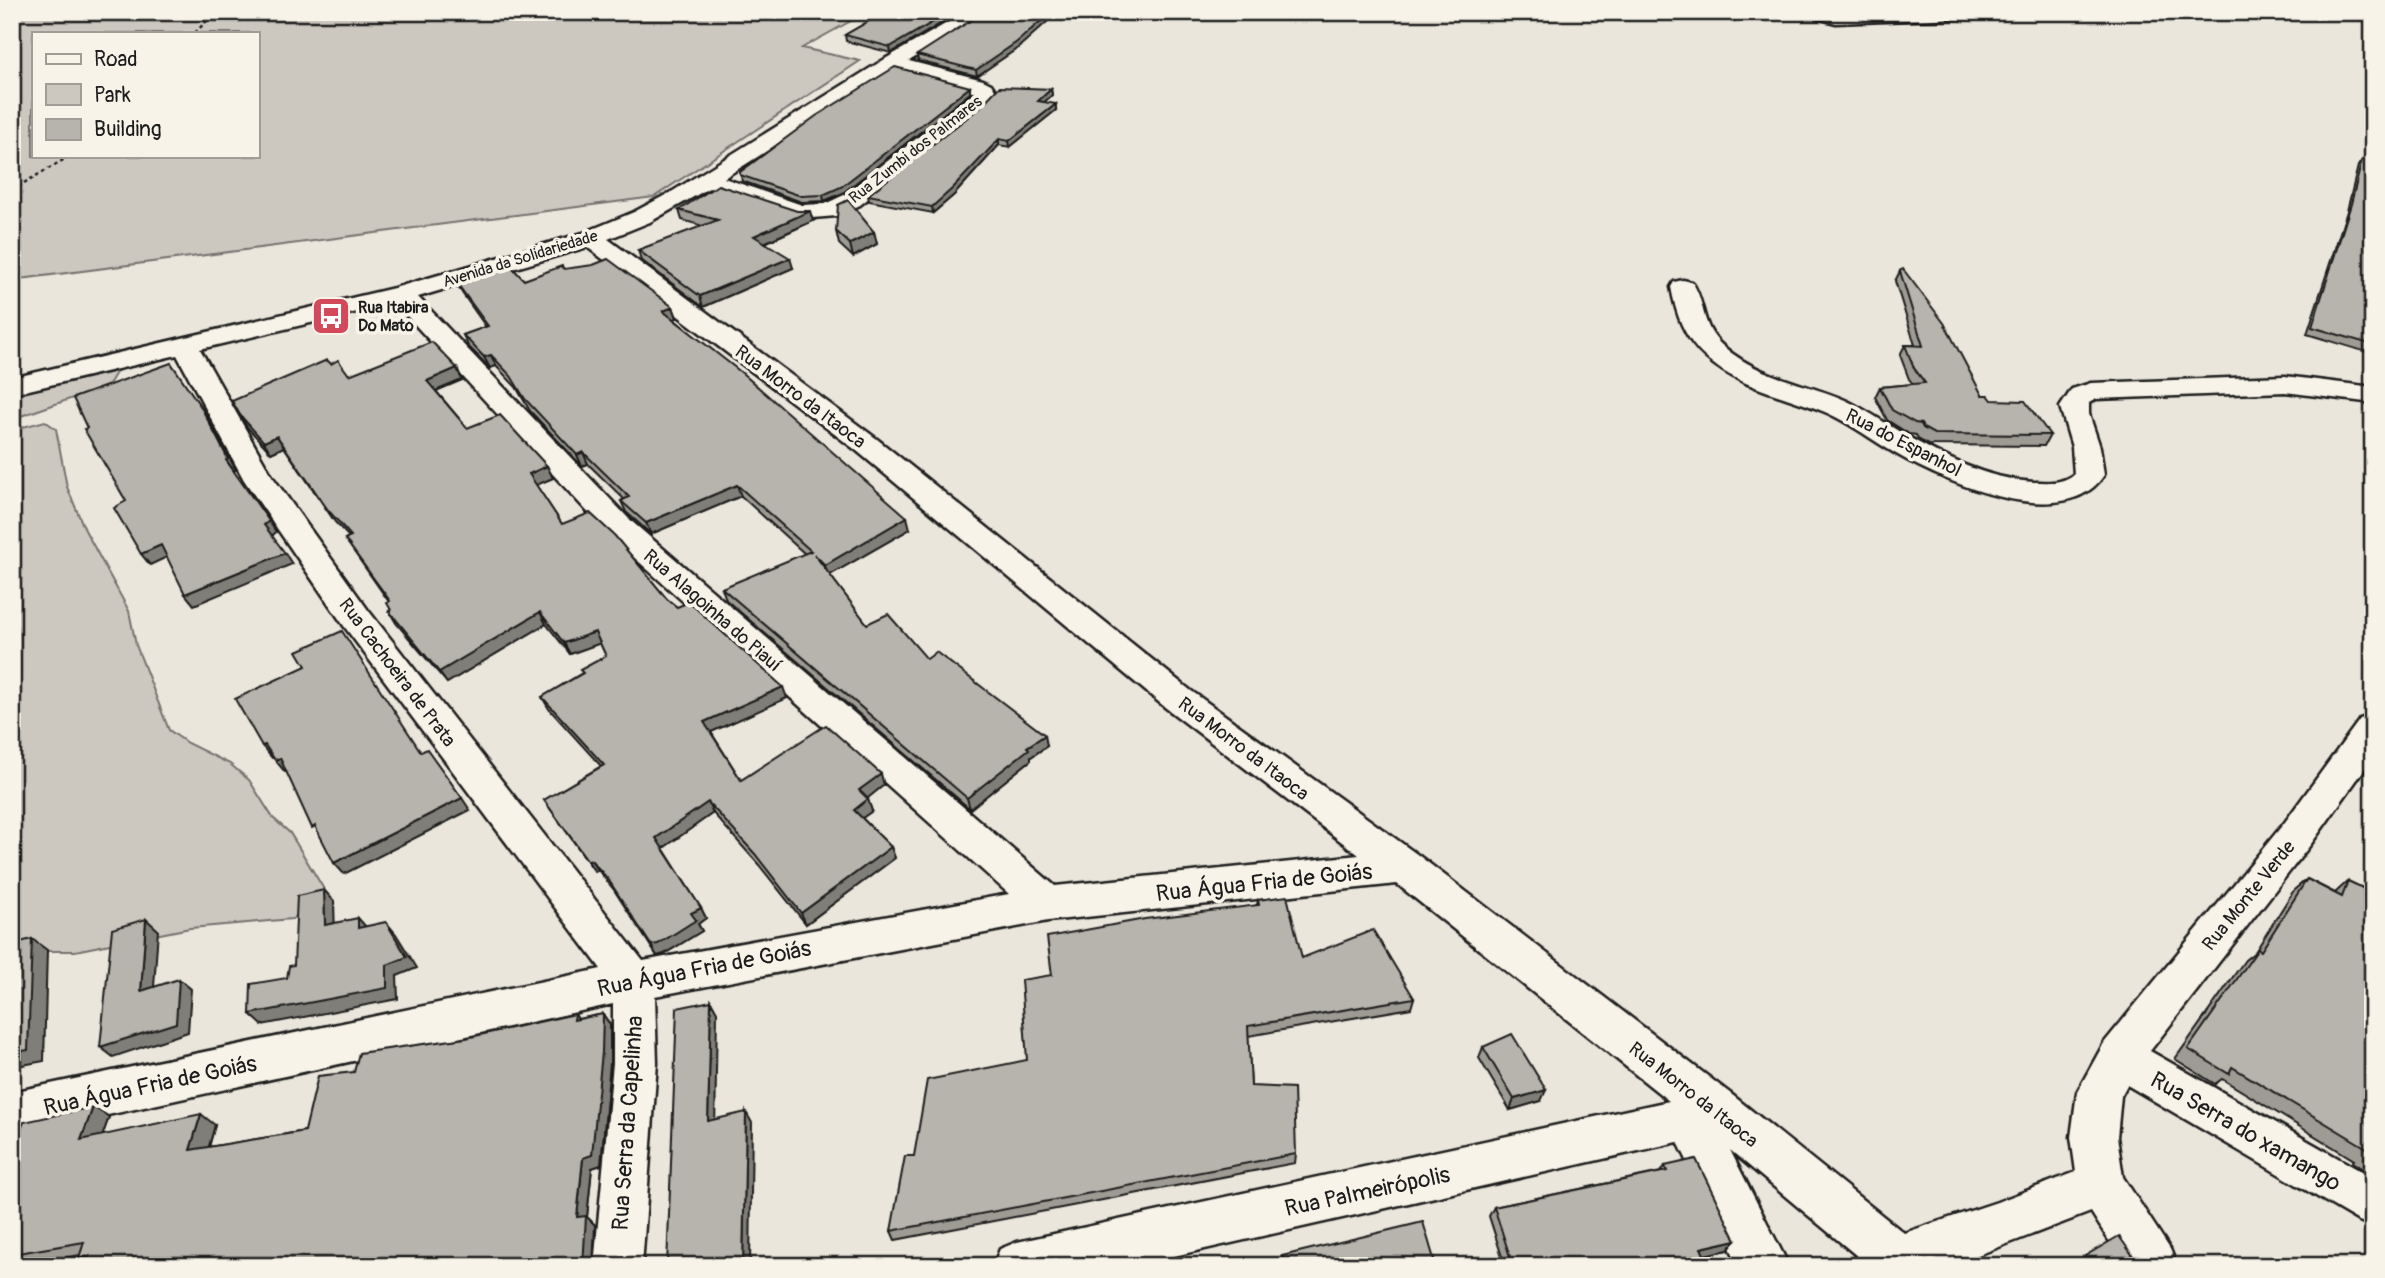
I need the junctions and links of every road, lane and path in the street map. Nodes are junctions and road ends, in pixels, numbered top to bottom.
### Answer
1 (215, 12) edge
2 (980, 12) edge
3 (1817, 12) edge
4 (1960, 12) edge
5 (195, 32) edge
6 (892, 63) junction
7 (67, 158) edge
8 (707, 180) junction
9 (12, 190) edge
10 (591, 238) junction
11 (1682, 286) dead end
12 (401, 294) junction
13 (184, 346) junction
14 (12, 386) edge
15 (2373, 395) edge
16 (2373, 729) edge
17 (1404, 867) junction
18 (1048, 904) junction
19 (634, 981) junction
20 (2119, 1058) junction
21 (12, 1114) edge
22 (1702, 1114) junction
23 (2101, 1185) junction
24 (2373, 1203) edge
25 (1888, 1262) edge
26 (618, 1266) edge
27 (1017, 1266) edge
28 (1765, 1266) edge
29 (2153, 1266) edge

1 - 5 path
2 - 6 street, Avenida da Solidariedade
3 - 4 street
6 - 8 street, Avenida da Solidariedade
6 - 8 street, Rua Zumbi dos Palmares
7 - 9 path
8 - 10 street, Avenida da Solidariedade
10 - 12 street, Avenida da Solidariedade
10 - 17 street, Rua Morro da Itaoca
11 - 15 street, Rua do Espanhol
12 - 13 street, Avenida da Solidariedade
12 - 18 street, Rua Alagoinha do Piauí
13 - 14 street, Avenida da Solidariedade
13 - 19 street, Rua Cachoeira de Prata
16 - 20 street, Rua Monte Verde
17 - 18 street, Rua Água Fria de Goiás
17 - 22 street, Rua Morro da Itaoca
18 - 19 street, Rua Água Fria de Goiás
19 - 21 street, Rua Água Fria de Goiás
19 - 26 street, Rua Serra da Capelinha
20 - 23 street, Rua Monte Verde
20 - 24 street, Rua Serra do xamango
22 - 25 street, Rua Morro da Itaoca
22 - 27 street, Rua Palmeirópolis
22 - 28 street
23 - 25 street
23 - 29 street

